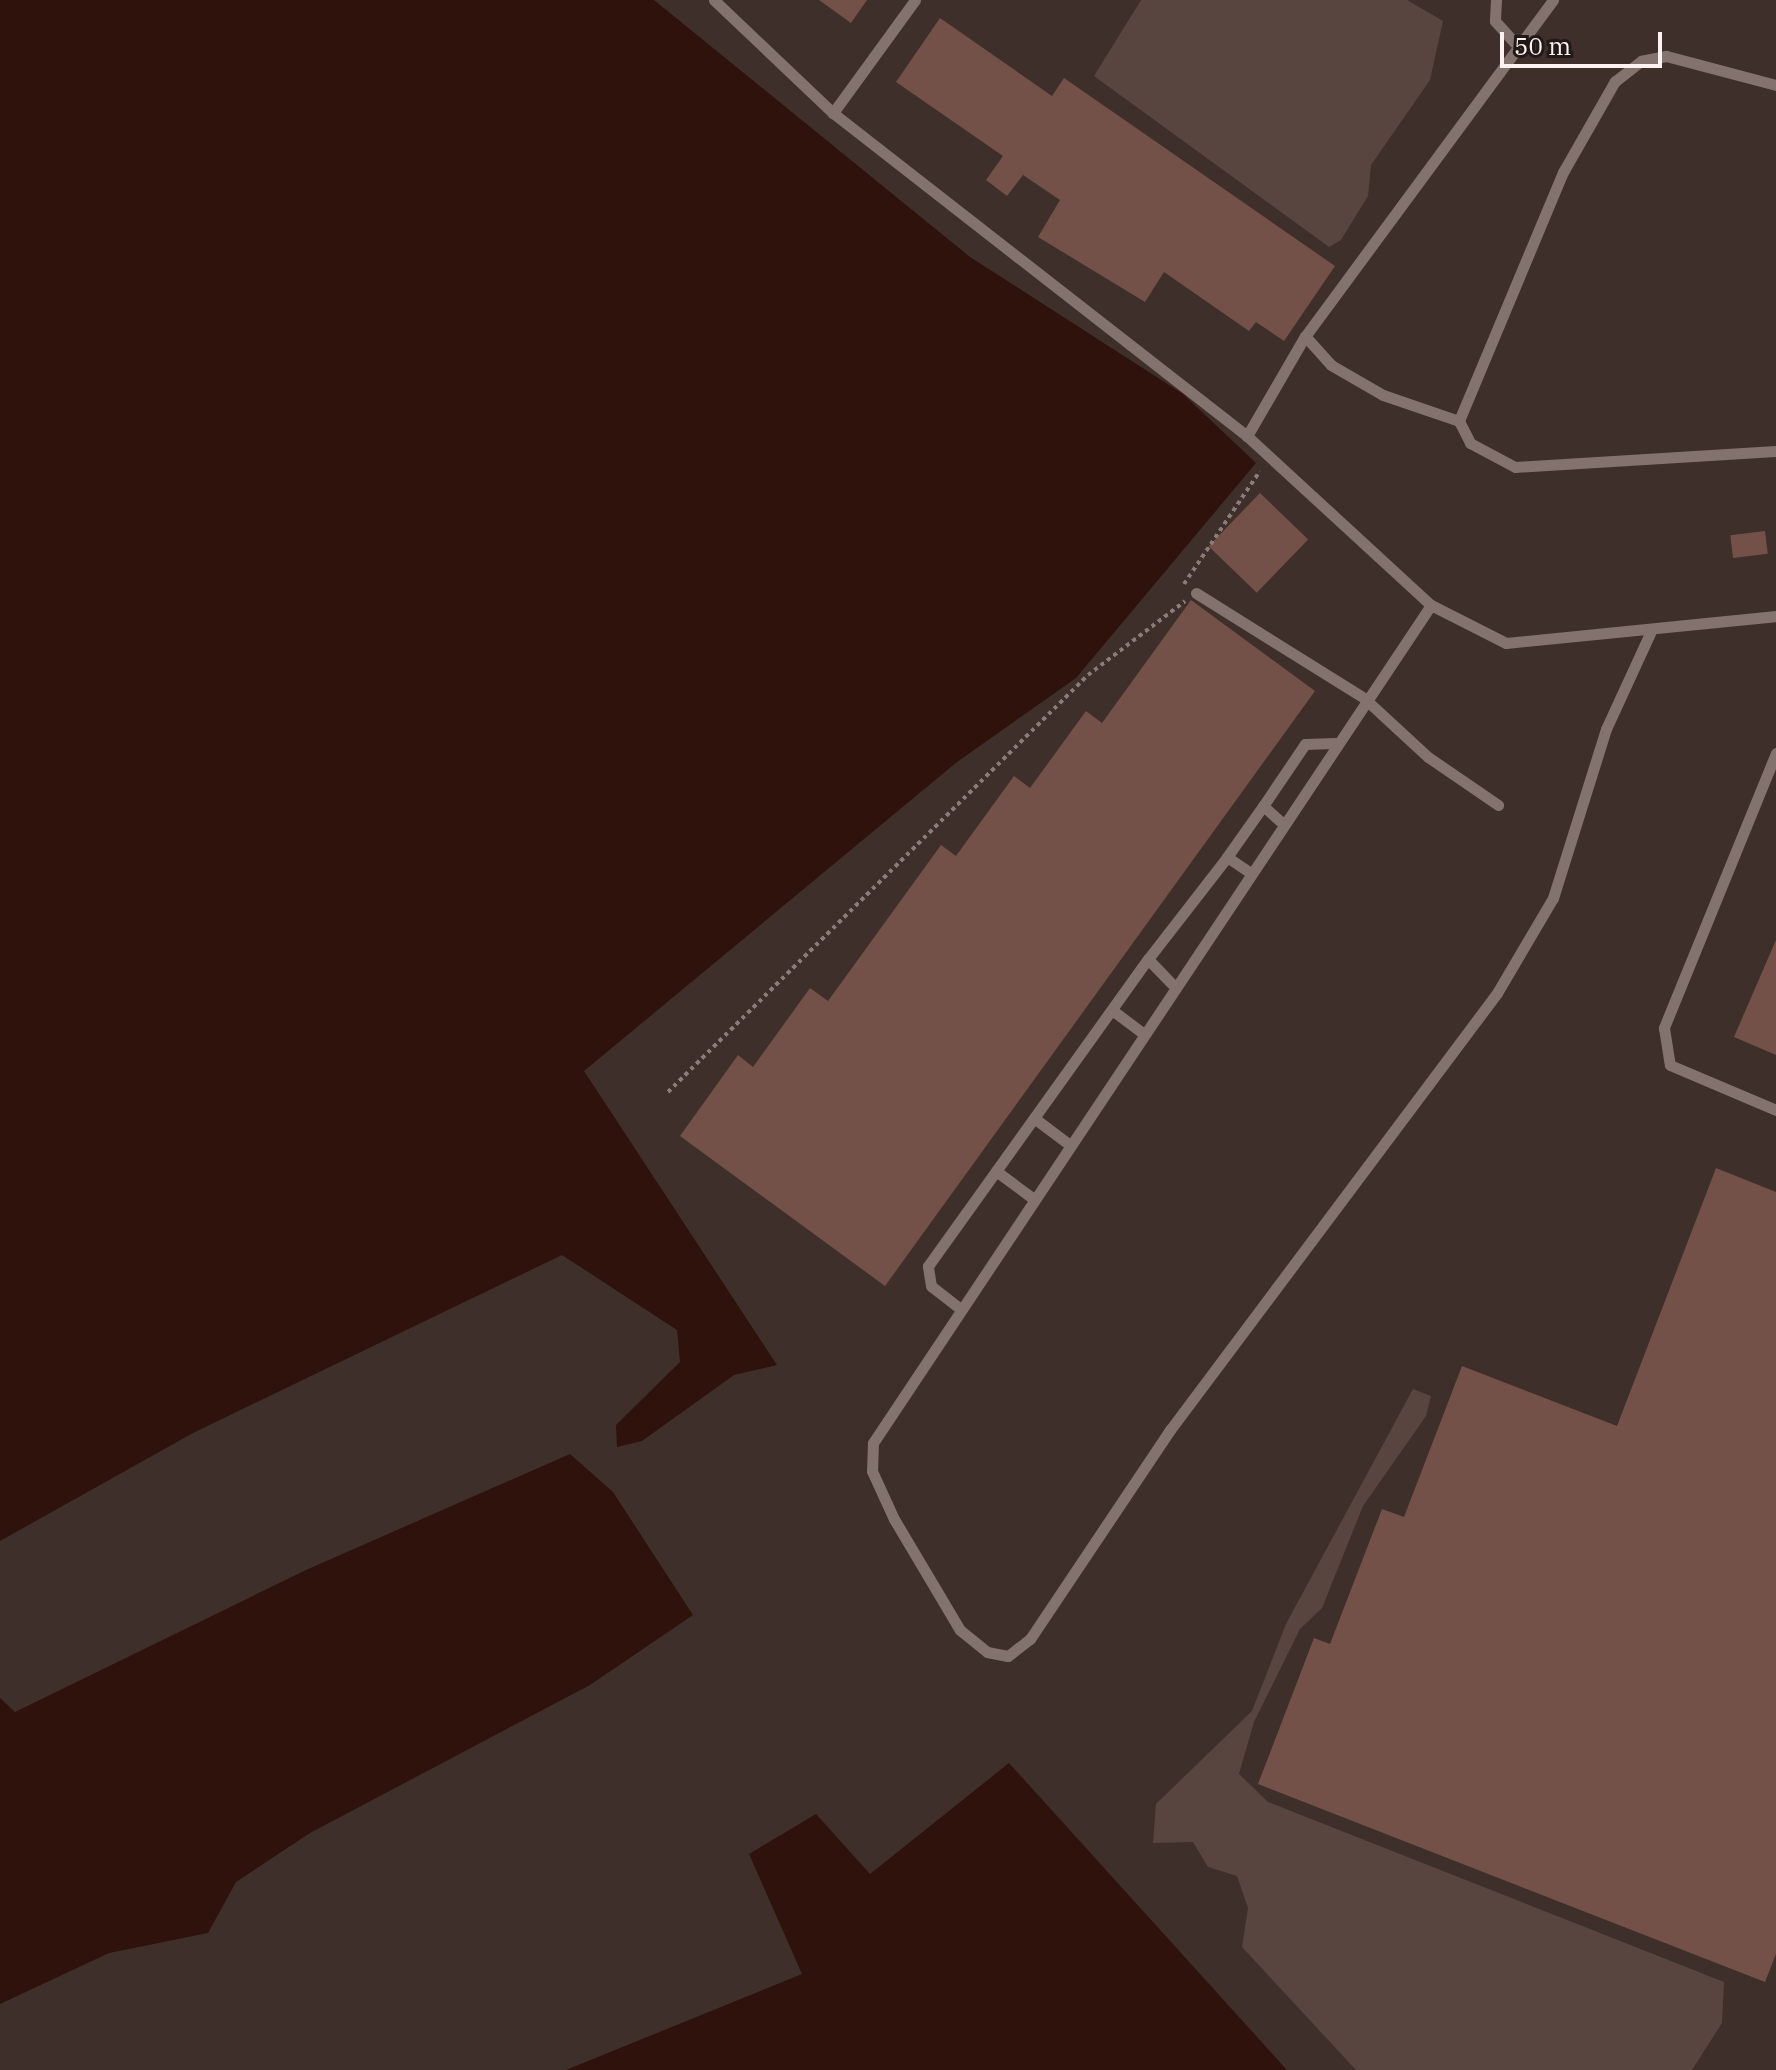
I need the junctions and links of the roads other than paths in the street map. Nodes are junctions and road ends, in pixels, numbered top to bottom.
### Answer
1 (714, 0) edge
2 (915, 0) edge
3 (1496, 0) edge
4 (1553, 0) edge
5 (1515, 43) junction
6 (1776, 85) edge
7 (833, 113) junction
8 (1305, 336) junction
9 (1459, 421) junction
10 (1247, 436) junction
11 (1776, 451) edge
12 (1196, 593) road end
13 (1431, 605) junction
14 (1776, 616) edge
15 (1652, 629) junction
16 (1364, 698) junction
17 (1334, 743) junction
18 (1776, 753) edge
19 (1498, 805) dead end
20 (1263, 806) junction
21 (1281, 822) junction
22 (1227, 857) junction
23 (1248, 871) junction
24 (1148, 959) junction
25 (1173, 985) junction
26 (1112, 1010) junction
27 (1141, 1032) junction
28 (1776, 1110) edge
29 (1034, 1118) junction
30 (1067, 1143) junction
31 (996, 1171) junction
32 (1031, 1197) junction
33 (958, 1307) junction

1 - 7 lane
2 - 7 lane
3 - 5 lane
4 - 5 lane
5 - 8 lane
6 - 9 lane
7 - 10 lane
8 - 9 lane
8 - 10 lane
9 - 11 lane
10 - 13 lane
12 - 16 lane
13 - 15 lane
13 - 16 lane
14 - 15 lane
15 - 33 lane
16 - 17 lane
16 - 19 lane
17 - 20 lane
17 - 21 lane
18 - 28 lane
20 - 21 lane
20 - 22 lane
21 - 23 lane
22 - 23 lane
22 - 24 lane
23 - 25 lane
24 - 25 lane
24 - 26 lane
25 - 27 lane
26 - 27 lane
26 - 29 lane
27 - 30 lane
29 - 30 lane
29 - 31 lane
30 - 32 lane
31 - 32 lane
31 - 33 lane
32 - 33 lane

